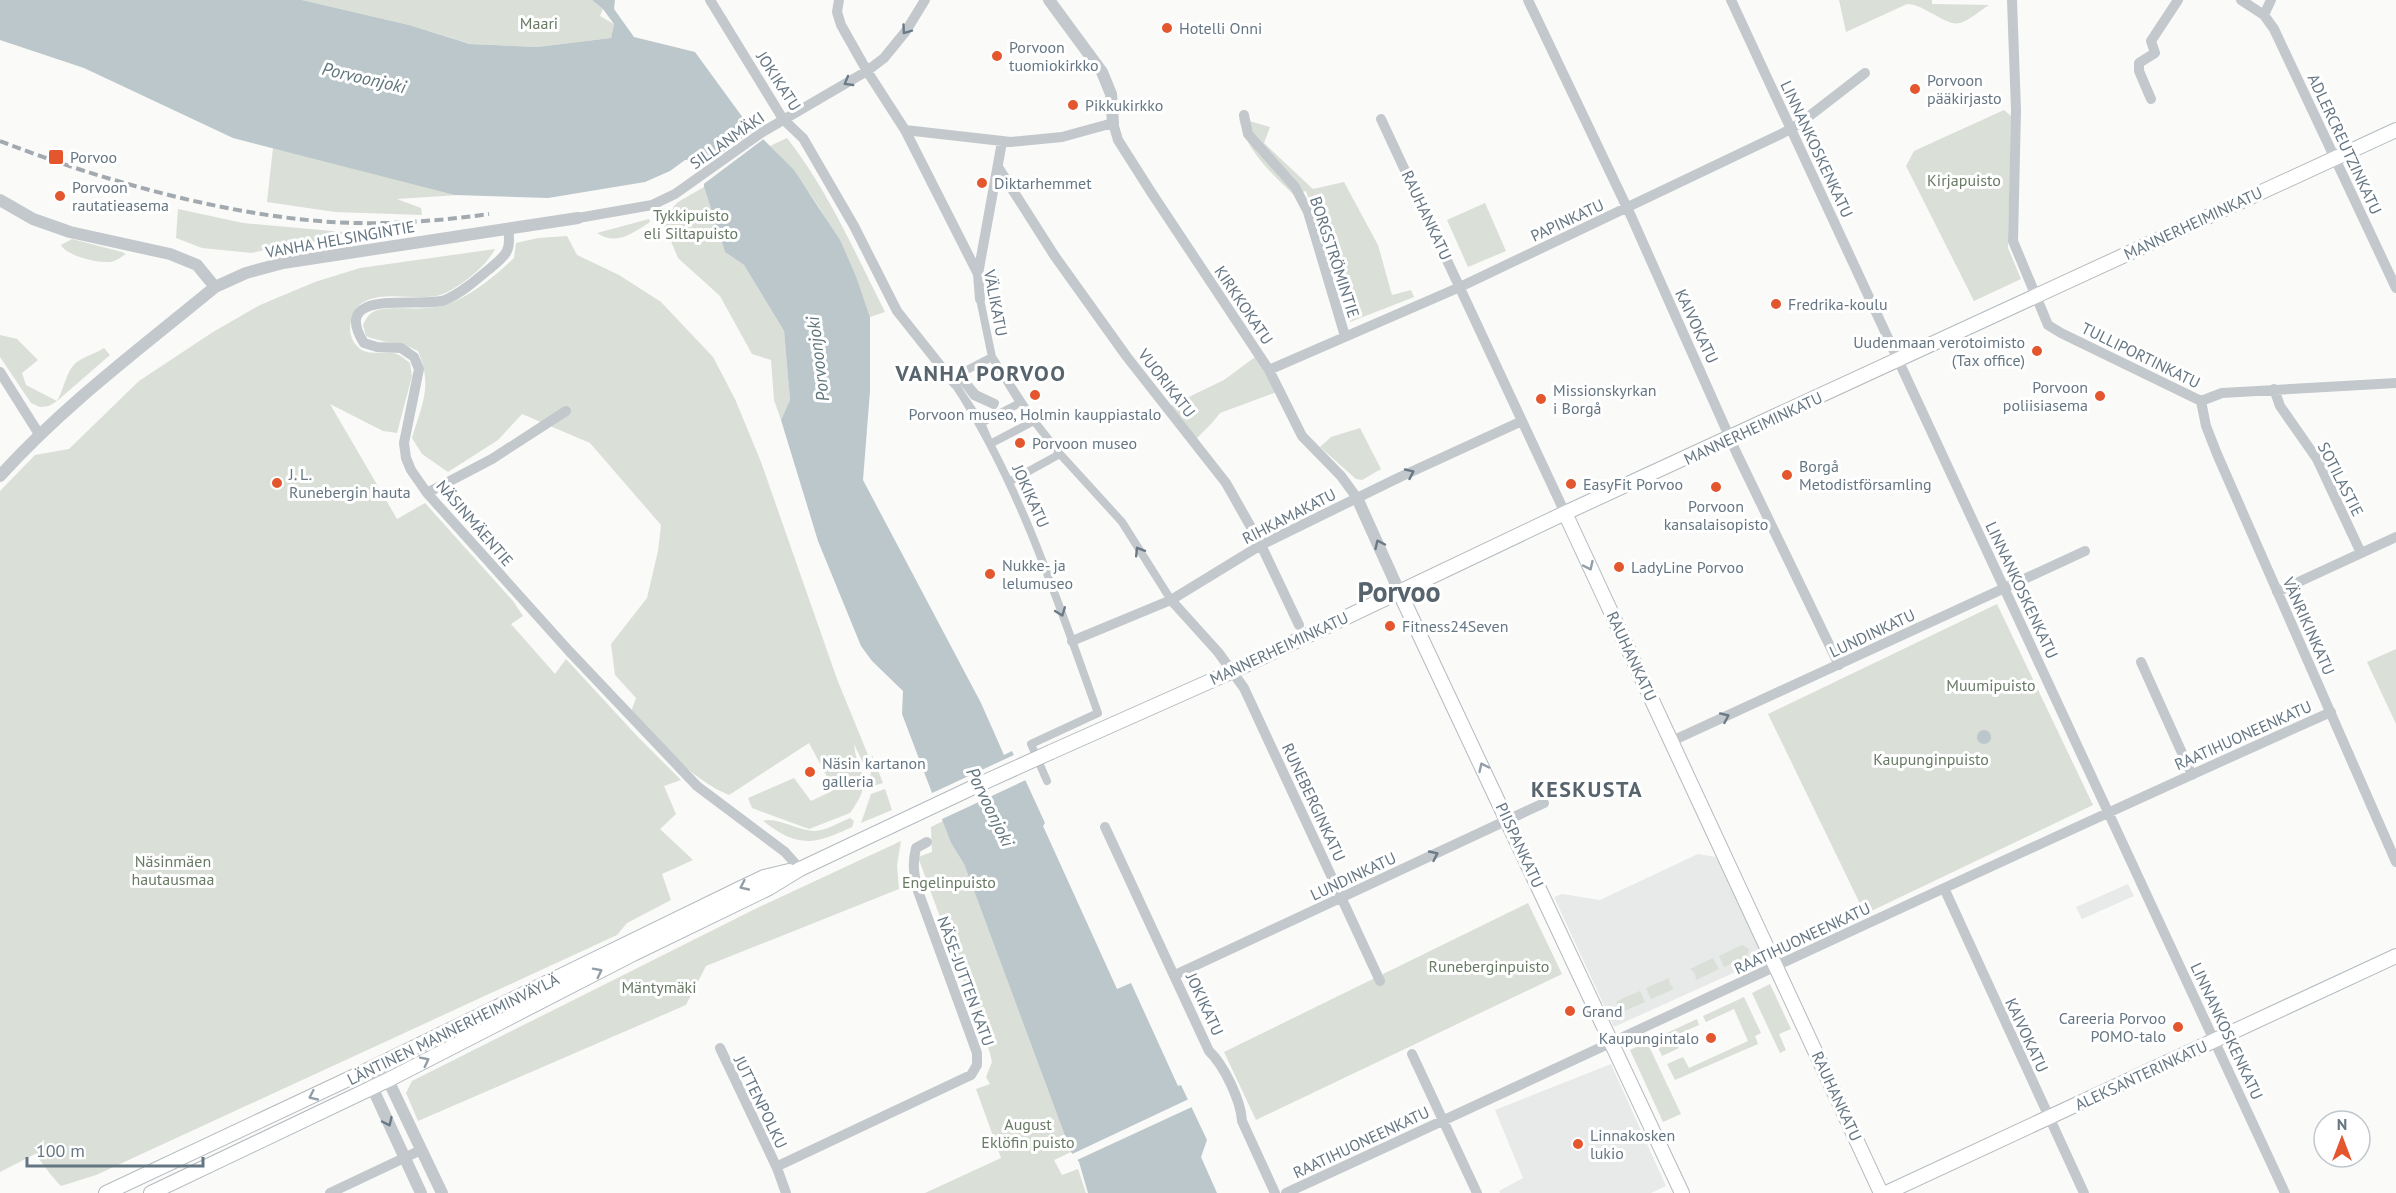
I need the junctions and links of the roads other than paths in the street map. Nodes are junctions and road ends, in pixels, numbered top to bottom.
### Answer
1 (710, 0) edge
2 (839, 0) edge
3 (926, 0) edge
4 (1049, 0) edge
5 (1528, 0) edge
6 (1731, 0) edge
7 (2012, 0) edge
8 (2178, 0) edge
9 (2241, 0) edge
10 (2271, 0) edge
11 (2264, 15) junction
12 (867, 71) junction
13 (1865, 72) dead end
14 (2151, 99) dead end
15 (1244, 115) dead end
16 (783, 119) junction
17 (1381, 119) dead end
18 (1113, 123) junction
19 (1791, 129) junction
20 (905, 130) junction
21 (2396, 130) edge
22 (1002, 142) junction
23 (2336, 159) junction
24 (998, 167) junction
25 (0, 200) edge
26 (1628, 208) junction
27 (578, 218) joint
28 (508, 228) junction
29 (978, 274) junction
30 (215, 287) junction
31 (1460, 287) junction
32 (2396, 288) edge
33 (2036, 297) junction
34 (980, 299) joint
35 (1345, 336) junction
36 (992, 357) junction
37 (1898, 360) junction
38 (1269, 370) junction
39 (0, 372) edge
40 (952, 380) junction
41 (2396, 383) edge
42 (2274, 389) junction
43 (2201, 401) junction
44 (1020, 403) junction
45 (566, 411) dead end
46 (1034, 421) junction
47 (1522, 421) junction
48 (981, 423) junction
49 (39, 434) junction
50 (1731, 438) junction
51 (990, 444) junction
52 (1060, 454) junction
53 (0, 476) edge
54 (1009, 482) junction
55 (427, 493) junction
56 (1357, 498) junction
57 (1565, 513) junction
58 (2396, 537) edge
59 (1261, 545) junction
60 (2085, 551) dead end
61 (2361, 553) junction
62 (2005, 588) junction
63 (1399, 591) junction
64 (2277, 592) junction
65 (1171, 600) junction
66 (1299, 625) dead end
67 (1072, 641) junction
68 (2141, 662) dead end
69 (1839, 665) junction
70 (1233, 671) junction
71 (2331, 712) junction
72 (1672, 741) junction
73 (2192, 775) junction
74 (1047, 781) dead end
75 (978, 785) joint
76 (1544, 803) dead end
77 (2108, 812) junction
78 (1508, 820) junction
79 (1105, 827) dead end
80 (927, 842) dead end
81 (2396, 862) edge
82 (800, 869) junction
83 (1944, 888) junction
84 (1342, 897) junction
85 (2396, 956) edge
86 (1776, 966) junction
87 (1175, 975) junction
88 (1380, 981) dead end
89 (2215, 1040) junction
90 (1613, 1044) junction
91 (720, 1048) dead end
92 (1412, 1054) dead end
93 (374, 1067) junction
94 (388, 1080) junction
95 (372, 1087) junction
96 (2049, 1117) junction
97 (1444, 1121) junction
98 (421, 1150) junction
99 (405, 1158) junction
100 (777, 1168) junction
101 (106, 1193) edge
102 (151, 1193) edge
103 (330, 1193) edge
104 (421, 1193) edge
105 (442, 1193) edge
106 (786, 1193) edge
107 (1275, 1193) edge
108 (1286, 1193) edge
109 (1477, 1193) edge
110 (1682, 1193) edge
111 (1881, 1193) edge
112 (1886, 1193) edge
113 (2084, 1193) edge
114 (2285, 1193) edge

1 - 16 street, JOKIKATU
2 - 12 street, VÄLIKATU
3 -> 12 street, SILLANMÄKI
4 - 18 street
5 - 26 street, KAIVOKATU
6 - 19 street, LINNANKOSKENKATU
7 - 33 street, TULLIPORTINKATU
8 - 14 street
9 - 11 street
10 - 11 street
11 - 23 street, ADLERCREUTZINKATU
12 -> 16 street, SILLANMÄKI
12 - 20 street, VÄLIKATU
13 - 19 street, PAPINKATU
15 - 35 street, BORGSTRÖMINTIE
16 - 27 street, SILLANMÄKI
16 - 40 street, JOKIKATU
17 - 31 street, RAUHANKATU
18 - 22 street
18 - 38 street, KIRKKOKATU
19 - 26 street, PAPINKATU
19 - 37 street, LINNANKOSKENKATU
20 - 22 street
20 - 29 street, VÄLIKATU
21 - 23 main road, MANNERHEIMINKATU
22 - 24 street
23 - 32 street, ADLERCREUTZINKATU
23 - 33 main road, MANNERHEIMINKATU
24 - 29 street
24 - 59 street, VUORIKATU
25 - 30 street
26 - 31 street, PAPINKATU
26 - 50 street, KAIVOKATU
27 - 28 street, VANHA HELSINGINTIE
28 - 30 street, VANHA HELSINGINTIE
28 - 55 street, NÄSINMÄENTIE
29 - 34 street, VÄLIKATU
30 - 49 street, VANHA HELSINGINTIE
31 - 35 street, PAPINKATU
31 - 47 street, RAUHANKATU
33 - 37 main road, MANNERHEIMINKATU
33 - 43 street, TULLIPORTINKATU
34 - 36 street, VÄLIKATU
35 - 38 street, PAPINKATU
36 - 40 street
36 - 44 street, VÄLIKATU
37 - 50 main road, MANNERHEIMINKATU
37 - 62 street, LINNANKOSKENKATU
38 - 56 street, KIRKKOKATU
39 - 49 street
40 - 48 street, JOKIKATU
41 - 42 street, TULLIPORTINKATU
42 - 43 street, TULLIPORTINKATU
42 - 61 street, SOTILASTIE
43 - 64 street, VÄNRIKINKATU
44 - 46 street, VÄLIKATU
44 - 48 street
45 - 55 street
46 - 51 street
46 - 52 street
56 -> 47 street, RIHKAMAKATU
47 - 57 street, RAUHANKATU
48 - 51 street, JOKIKATU
49 - 53 street, VANHA HELSINGINTIE
50 - 57 main road, MANNERHEIMINKATU
50 - 69 street, KAIVOKATU
51 - 54 street, JOKIKATU
52 - 54 street
65 -> 52 street
54 -> 67 street, JOKIKATU
55 - 82 street, NÄSINMÄENTIE
56 - 59 street, RIHKAMAKATU
63 -> 56 street, PIISPANKATU
57 - 63 main road, MANNERHEIMINKATU
57 -> 72 main road, RAUHANKATU
58 - 61 street
59 - 65 street, RIHKAMAKATU
59 - 66 street, VUORIKATU
60 - 62 street, LUNDINKATU
61 - 64 street
62 - 69 street, LUNDINKATU
62 - 77 street, LINNANKOSKENKATU
63 - 70 main road, MANNERHEIMINKATU
78 -> 63 main road, PIISPANKATU
64 - 71 street, VÄNRIKINKATU
65 - 67 street, RIHKAMAKATU
65 - 70 street
67 - 74 street, JOKIKATU
68 - 73 street
72 -> 69 street, LUNDINKATU
70 - 75 main road, MANNERHEIMINKATU, bridge
70 - 84 street, RUNEBERGINKATU
71 - 73 street, RAATIHUONEENKATU
71 - 81 street, VÄNRIKINKATU
72 - 86 main road, RAUHANKATU
73 - 77 street, RAATIHUONEENKATU
75 - 82 main road, LÄNTINEN MANNERHEIMINVÄYLÄ
76 - 78 street, LUNDINKATU
77 - 83 street, RAATIHUONEENKATU
77 - 89 street, LINNANKOSKENKATU
84 -> 78 street, LUNDINKATU
78 - 90 main road, PIISPANKATU
79 - 87 street, JOKIKATU
80 - 100 street, NÄSE-JUTTEN KATU
82 -> 93 main road, LÄNTINEN MANNERHEIMINVÄYLÄ
94 -> 82 main road, LÄNTINEN MANNERHEIMINVÄYLÄ
83 - 86 street, RAATIHUONEENKATU
83 - 96 street, KAIVOKATU
84 - 87 street, LUNDINKATU
84 - 88 street, RUNEBERGINKATU
85 - 89 main road, ALEKSANTERINKATU
86 - 90 street, RAATIHUONEENKATU
86 - 111 main road, RAUHANKATU
87 - 107 street, JOKIKATU
89 - 96 main road, ALEKSANTERINKATU
89 - 114 street, LINNANKOSKENKATU
90 - 97 street, RAATIHUONEENKATU
90 - 110 main road, PIISPANKATU
91 - 100 street, JUTTENPOLKU
92 - 97 street
93 - 94 street
93 - 95 street
93 -> 101 main road, LÄNTINEN MANNERHEIMINVÄYLÄ
94 - 95 main road, LÄNTINEN MANNERHEIMINVÄYLÄ
94 - 98 street
95 -> 99 street
95 - 102 main road, LÄNTINEN MANNERHEIMINVÄYLÄ
96 - 112 main road, ALEKSANTERINKATU
96 - 113 street, KAIVOKATU
97 - 108 street, RAATIHUONEENKATU
97 - 109 street
98 - 99 street
98 - 105 street
99 - 103 street
99 - 104 street
100 - 106 street

